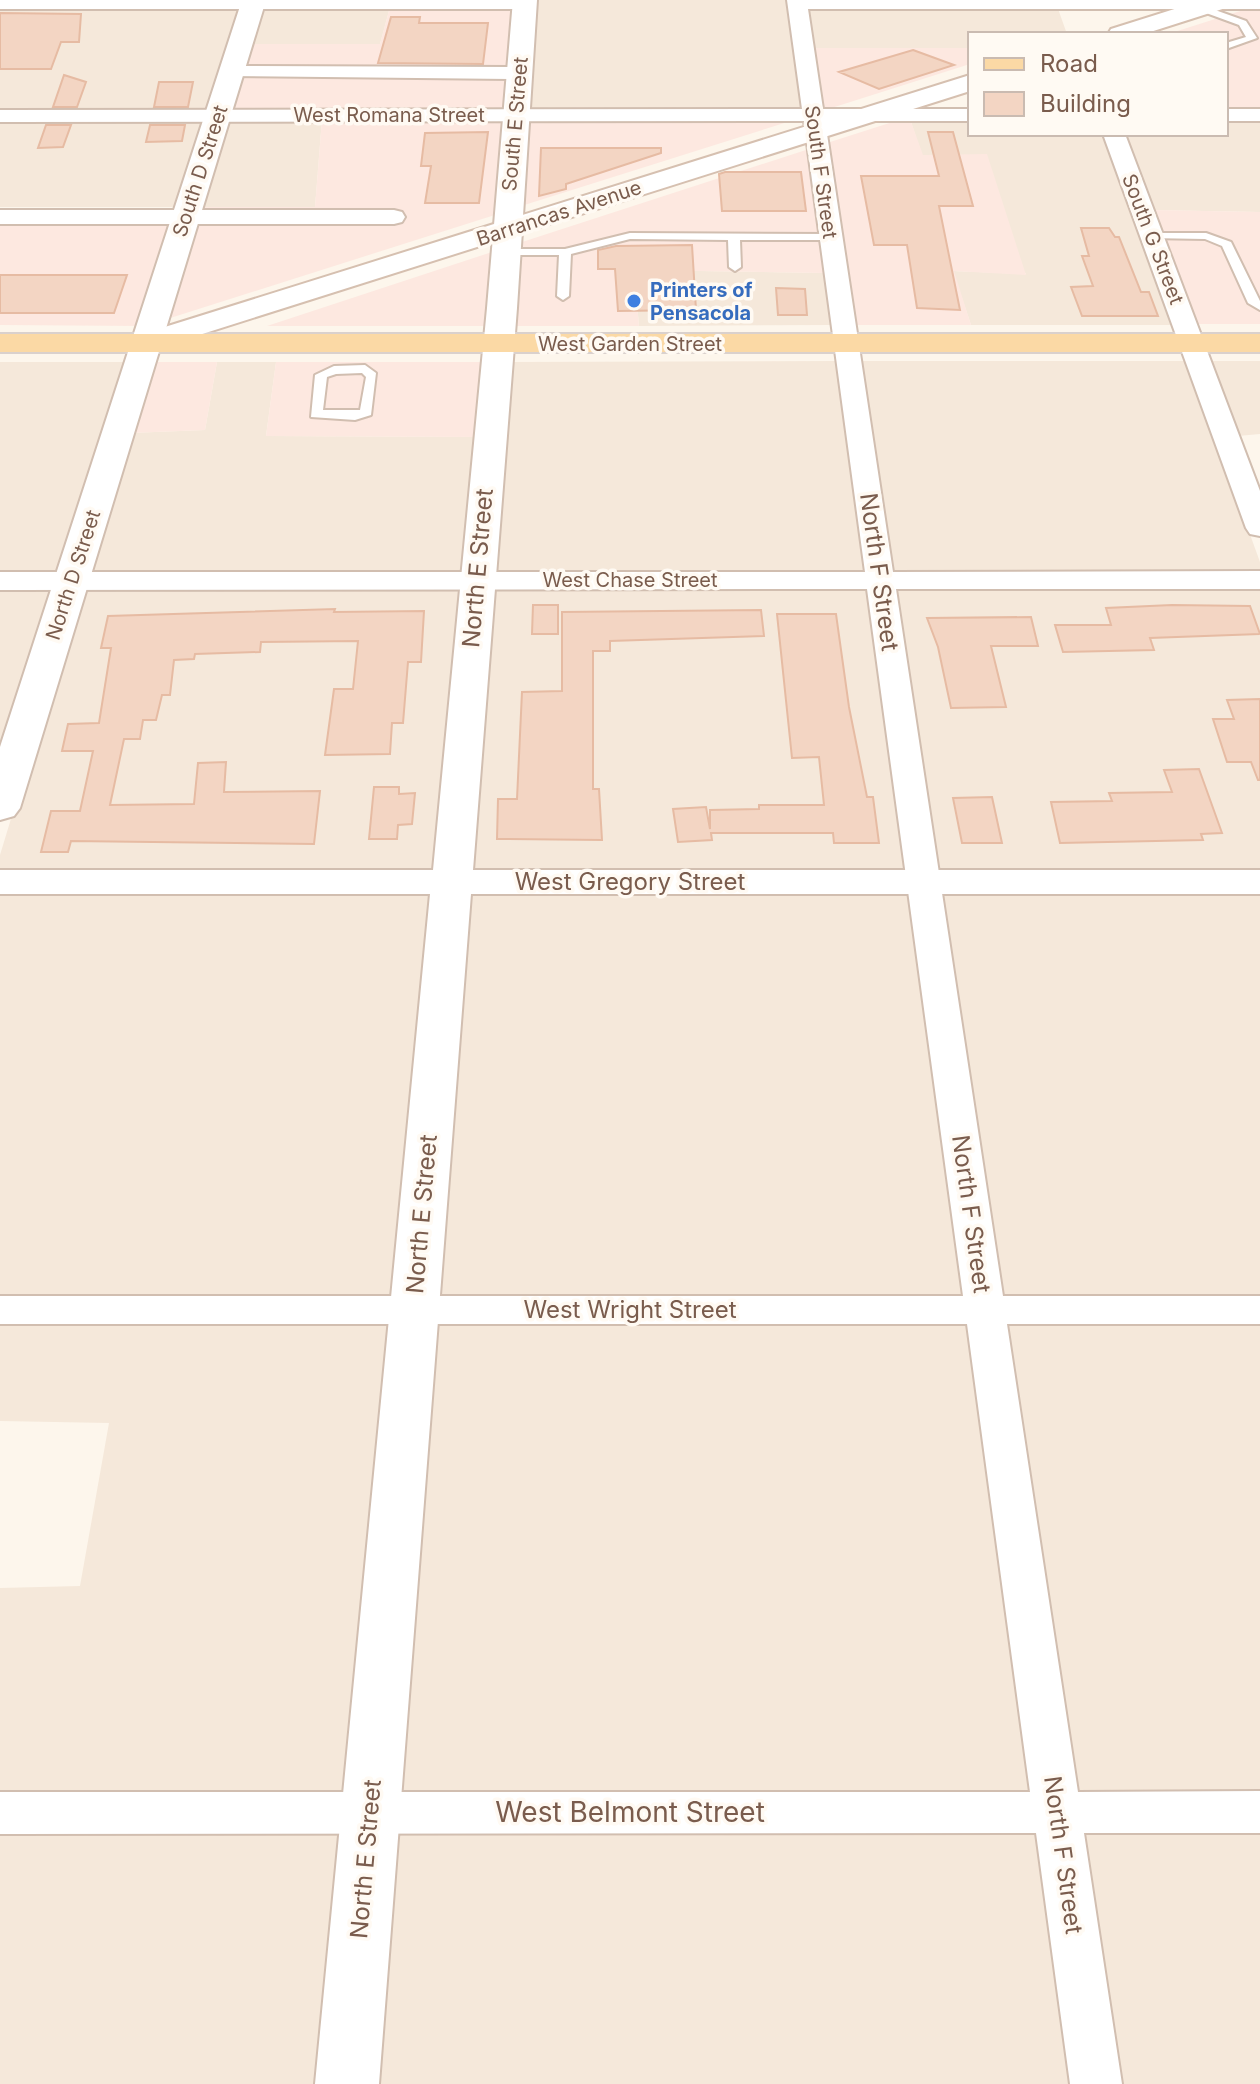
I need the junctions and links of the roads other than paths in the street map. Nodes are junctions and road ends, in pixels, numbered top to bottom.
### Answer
1 (254, 2) edge
2 (525, 2) edge
3 (797, 2) edge
4 (1064, 2) edge
5 (0, 3) edge
6 (1260, 3) edge
7 (1215, 4) edge
8 (1072, 24) dead end
9 (1135, 32) edge
10 (1228, 45) edge
11 (232, 72) junction
12 (519, 73) junction
13 (965, 88) edge
14 (515, 115) junction
15 (866, 115) junction
16 (968, 115) edge
17 (1228, 115) edge
18 (1260, 115) edge
19 (0, 116) edge
20 (218, 116) junction
21 (815, 123) junction
22 (1115, 136) edge
23 (0, 217) edge
24 (394, 217) dead end
25 (185, 218) junction
26 (734, 236) junction
27 (1152, 236) junction
28 (831, 237) junction
29 (506, 241) junction
30 (565, 252) junction
31 (735, 267) dead end
32 (563, 296) dead end
33 (1260, 306) edge
34 (147, 342) junction
35 (0, 343) edge
36 (846, 343) junction
37 (1192, 343) junction
38 (1260, 343) edge
39 (498, 344) junction
40 (352, 356) junction
41 (1260, 528) edge
42 (880, 580) junction
43 (1260, 580) edge
44 (0, 581) edge
45 (71, 581) junction
46 (477, 581) junction
47 (0, 808) edge
48 (0, 882) edge
49 (451, 882) junction
50 (923, 882) junction
51 (1260, 882) edge
52 (0, 1310) edge
53 (414, 1310) junction
54 (985, 1310) junction
55 (1260, 1310) edge
56 (1056, 1812) junction
57 (1260, 1812) edge
58 (0, 1813) edge
59 (370, 1813) junction
60 (347, 2084) edge
61 (1096, 2084) edge

1 - 2 street
1 - 5 street
1 - 11 street, South D Street
2 - 12 street, South E Street
3 - 4 street
3 - 21 street, South F Street
4 - 7 street
4 - 8 street
6 - 7 street
7 - 9 street
7 - 10 lane
11 - 12 street
11 - 20 street, South D Street
12 - 14 street, South E Street
13 - 15 street, Barrancas Avenue
14 - 20 street, West Romana Street
14 - 21 street, West Romana Street
14 - 29 street, South E Street
15 - 16 street
15 - 21 street, Barrancas Avenue
17 - 18 street
19 - 20 street, West Romana Street
20 - 25 street, South D Street
21 - 28 street, South F Street
21 - 29 street, Barrancas Avenue
22 - 27 street, South G Street
23 - 25 street
24 - 25 street
25 - 34 street, South D Street
26 - 28 lane
26 - 30 lane
26 - 31 lane
27 - 33 lane
27 - 37 street, South G Street
28 - 36 street, South F Street
29 - 30 lane
29 - 34 street, Barrancas Avenue
29 - 39 street, South E Street
30 - 32 lane
34 - 35 main road, West Garden Street
34 - 40 main road, West Garden Street
34 - 45 street, North D Street
36 - 37 main road, West Garden Street
36 - 39 main road, West Garden Street
36 - 42 street, North F Street
37 - 38 main road, West Garden Street
37 - 41 street, South G Street
39 - 40 main road, West Garden Street
39 - 46 street, North E Street
40 - 40 lane
42 - 43 street, West Chase Street
42 - 46 street, West Chase Street
42 - 50 street, North F Street
44 - 45 street, West Chase Street
45 - 46 street, West Chase Street
45 - 47 street, North D Street
46 - 49 street, North E Street
48 - 49 street, West Gregory Street
49 - 50 street, West Gregory Street
49 - 53 street, North E Street
50 - 51 street, West Gregory Street
50 - 54 street, North F Street
52 - 53 street, West Wright Street
53 - 54 street, West Wright Street
53 - 59 street, North E Street
54 - 55 street, West Wright Street
54 - 56 street, North F Street
56 - 57 street, West Belmont Street
56 - 59 street, West Belmont Street
56 - 61 street, North F Street
58 - 59 street, West Belmont Street
59 - 60 street, North E Street

